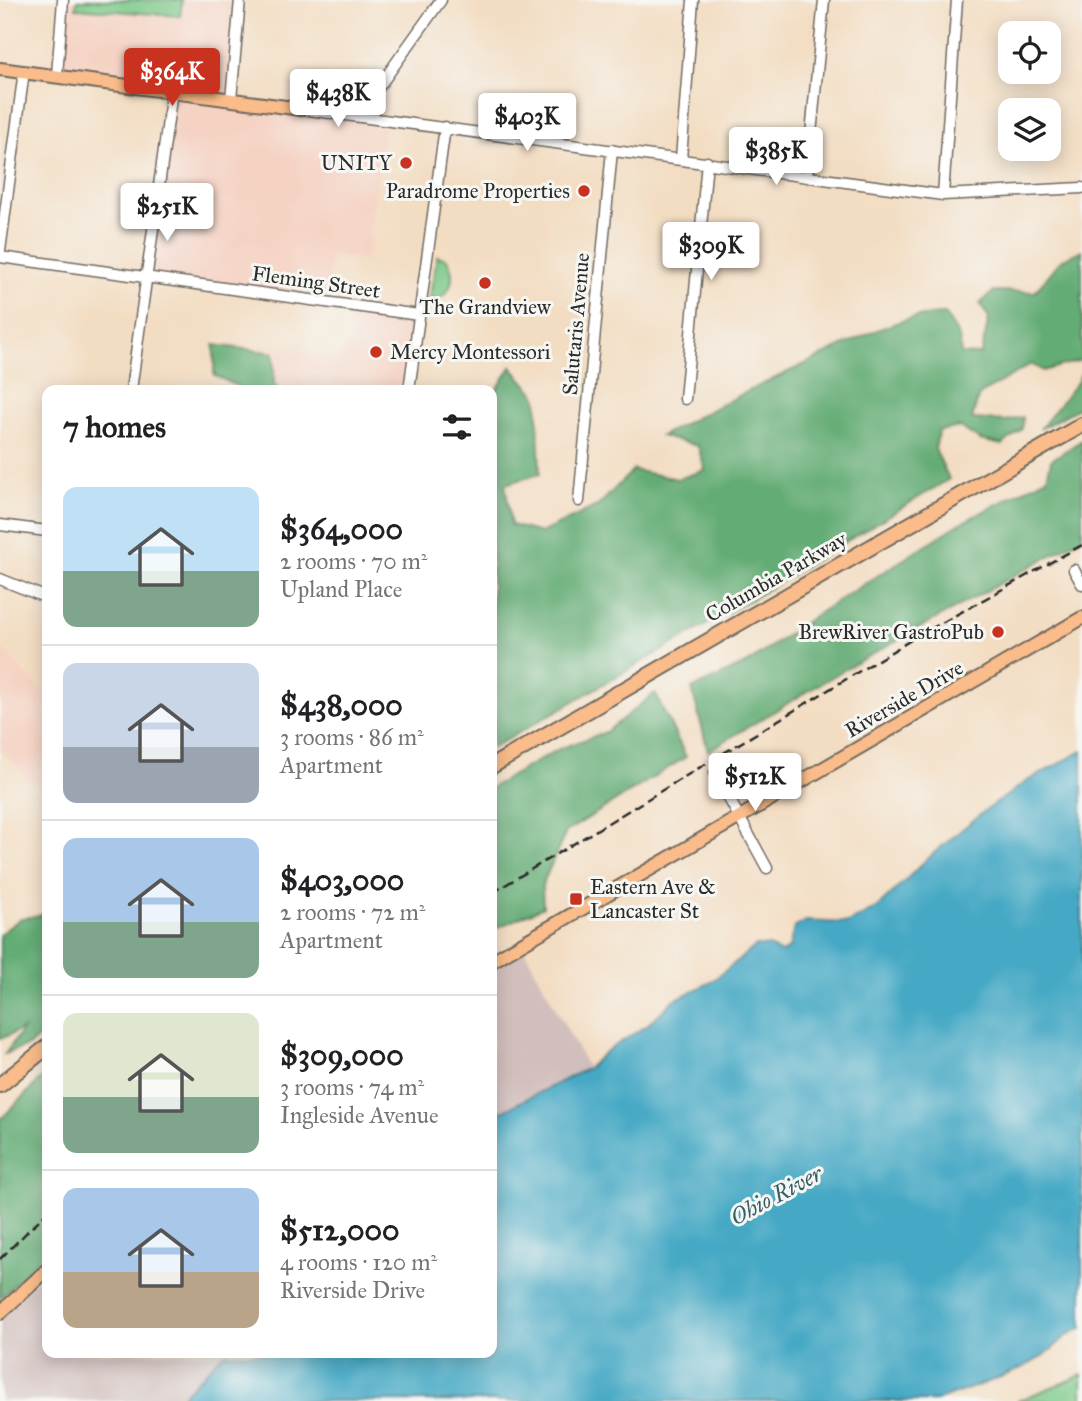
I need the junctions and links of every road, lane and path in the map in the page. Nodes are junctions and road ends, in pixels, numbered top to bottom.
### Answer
1 (63, 0) edge
2 (240, 0) edge
3 (441, 0) edge
4 (693, 0) edge
5 (824, 0) edge
6 (957, 0) edge
7 (0, 69) edge
8 (24, 71) junction
9 (57, 75) junction
10 (173, 91) junction
11 (231, 99) junction
12 (301, 109) joint
13 (358, 116) junction
14 (445, 127) junction
15 (612, 150) junction
16 (681, 159) junction
17 (707, 162) junction
18 (807, 175) junction
19 (1082, 188) edge
20 (943, 195) junction
21 (0, 251) edge
22 (0, 257) edge
23 (146, 278) junction
24 (419, 315) junction
25 (132, 385) edge
26 (410, 385) edge
27 (685, 399) dead end
28 (1082, 425) edge
29 (579, 501) dead end
30 (0, 525) edge
31 (42, 530) edge
32 (1074, 570) dead end
33 (0, 579) edge
34 (1082, 584) edge
35 (42, 596) edge
36 (1082, 618) edge
37 (497, 763) edge
38 (715, 773) dead end
39 (740, 818) junction
40 (767, 868) dead end
41 (497, 958) edge
42 (42, 1051) edge
43 (0, 1085) edge
44 (42, 1274) edge
45 (0, 1312) edge

1 - 9 street
2 - 11 street
3 - 13 street
4 - 16 street
5 - 18 street
6 - 20 street
7 - 8 main road
8 - 9 main road
8 - 21 street
9 - 10 main road
10 - 11 main road
10 - 23 street
11 - 12 main road
12 - 13 street
13 - 14 street
14 - 15 street
14 - 24 street
15 - 16 street
15 - 29 street, Salutaris Avenue
16 - 17 street
17 - 18 street
17 - 27 street
18 - 20 street
19 - 20 street
22 - 23 street, Fleming Street
23 - 24 street, Fleming Street
23 - 25 street
24 - 26 street
28 - 37 highway, Columbia Parkway
30 - 31 street
32 - 34 street
33 - 35 street
36 - 39 main road, Riverside Drive
38 - 39 street
39 - 40 street
39 - 41 main road, Riverside Drive
42 - 43 highway
44 - 45 main road

